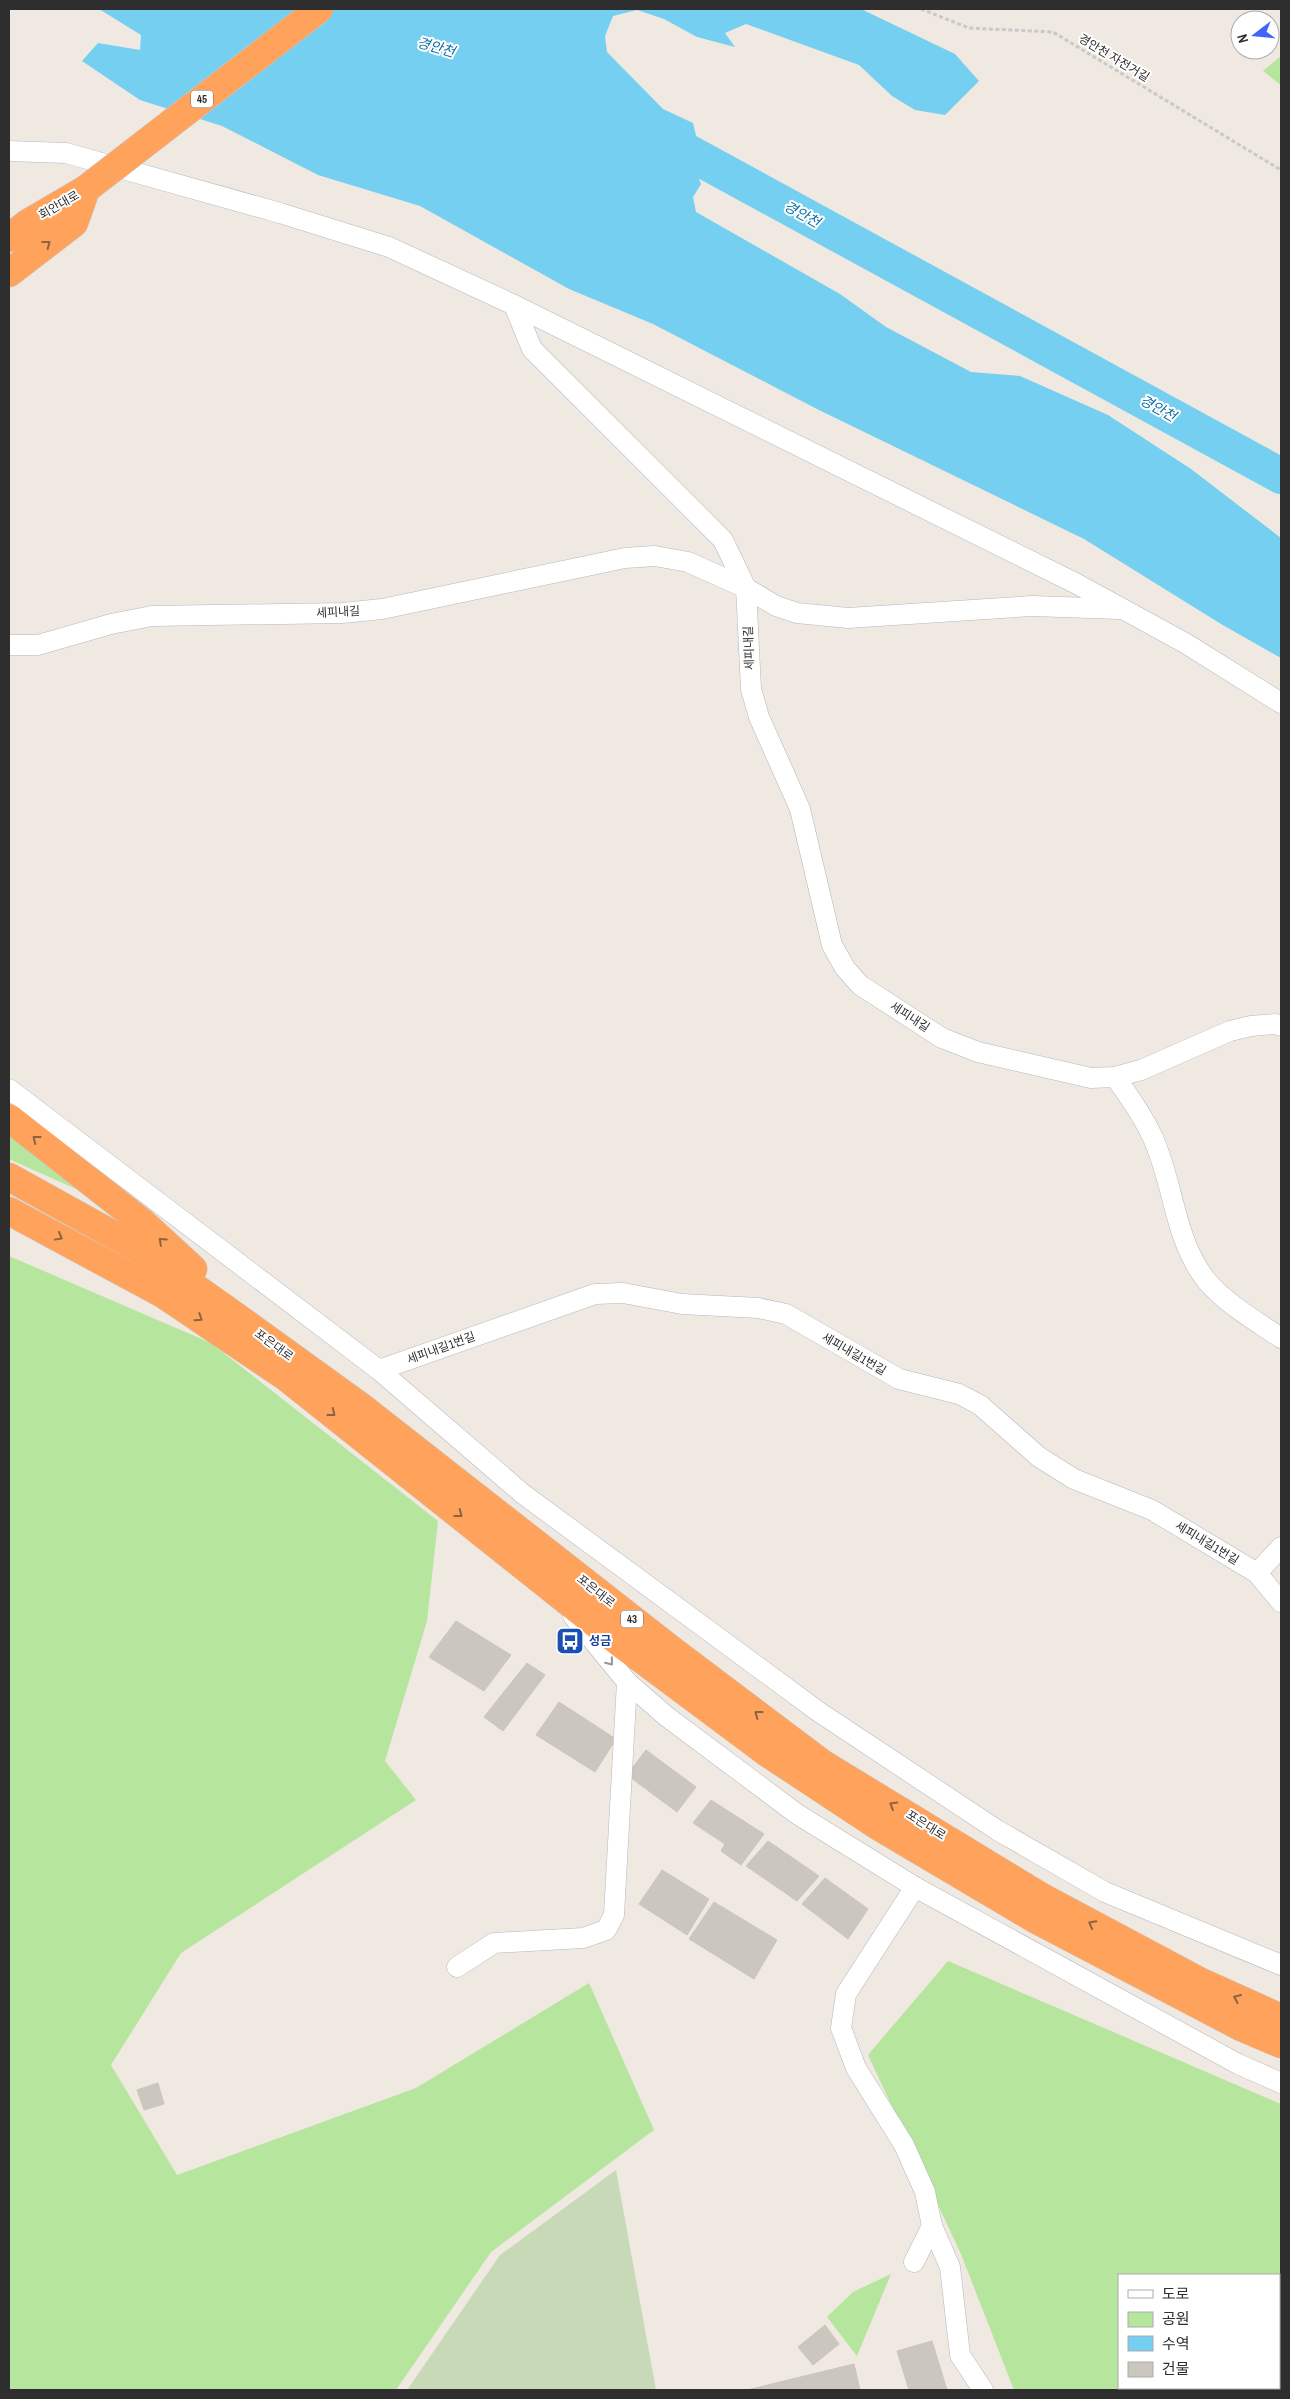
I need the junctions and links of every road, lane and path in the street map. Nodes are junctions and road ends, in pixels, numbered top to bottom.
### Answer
1 (319, 9) edge
2 (922, 9) edge
3 (9, 151) edge
4 (1281, 170) edge
5 (86, 188) junction
6 (9, 238) edge
7 (9, 273) edge
8 (514, 305) junction
9 (746, 588) junction
10 (1123, 609) junction
11 (9, 645) edge
12 (1281, 703) edge
13 (1281, 1026) edge
14 (1115, 1077) junction
15 (9, 1089) edge
16 (9, 1118) edge
17 (9, 1177) edge
18 (11, 1212) edge
19 (1281, 1338) edge
20 (289, 1356) junction
21 (378, 1370) junction
22 (1281, 1547) edge
23 (1256, 1573) junction
24 (546, 1583) junction
25 (1281, 1602) edge
26 (627, 1682) junction
27 (915, 1887) junction
28 (1281, 1965) edge
29 (457, 1967) dead end
30 (1281, 2018) edge
31 (1281, 2044) edge
32 (1281, 2083) edge
33 (932, 2226) junction
34 (914, 2262) dead end
35 (983, 2390) edge

1 - 5 highway, 45, bridge
2 - 4 path, 경안천 자전거길
3 - 8 street
5 - 6 highway, 회안대로 / 45
7 -> 5 highway, 회안대로
8 - 9 street
8 - 10 street
9 - 10 street
9 - 11 street, 세피내길
9 - 14 street, 세피내길
10 - 12 street
13 - 14 street, 세피내길
14 - 19 street
15 - 21 street
20 -> 16 highway
17 - 20 highway, 포은대로 / 43
18 -> 24 highway, 포은대로 / 43
30 -> 20 highway, 포은대로 / 43
21 - 23 street, 세피내길1번길
21 - 28 street
22 - 23 street
23 - 25 street, 세피내길1번길
24 -> 26 street
24 - 31 highway, 포은대로 / 43
26 - 27 street
26 - 29 street
27 - 32 street
27 - 33 street
33 - 34 street
33 - 35 street

